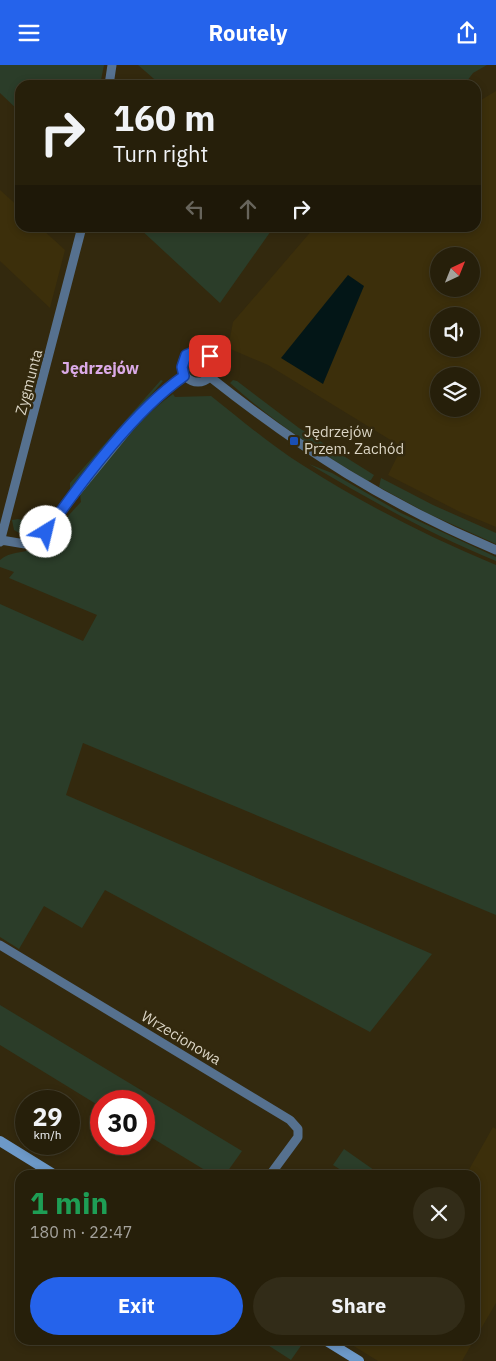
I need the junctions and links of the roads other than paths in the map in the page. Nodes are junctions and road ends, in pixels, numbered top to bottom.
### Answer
1 (112, 65) edge
2 (110, 80) edge
3 (81, 232) edge
4 (184, 376) junction
5 (210, 377) junction
6 (0, 541) edge
7 (496, 550) edge
8 (0, 945) edge
9 (0, 1141) edge
10 (47, 1170) edge
11 (274, 1170) edge
12 (333, 1345) edge
13 (359, 1361) edge

1 - 2 street
3 - 6 street, Zygmunta
4 - 5 street
4 - 5 street
4 - 6 street
5 - 7 street
8 - 11 street, Wrzecionowa
9 - 10 street
12 - 13 street

